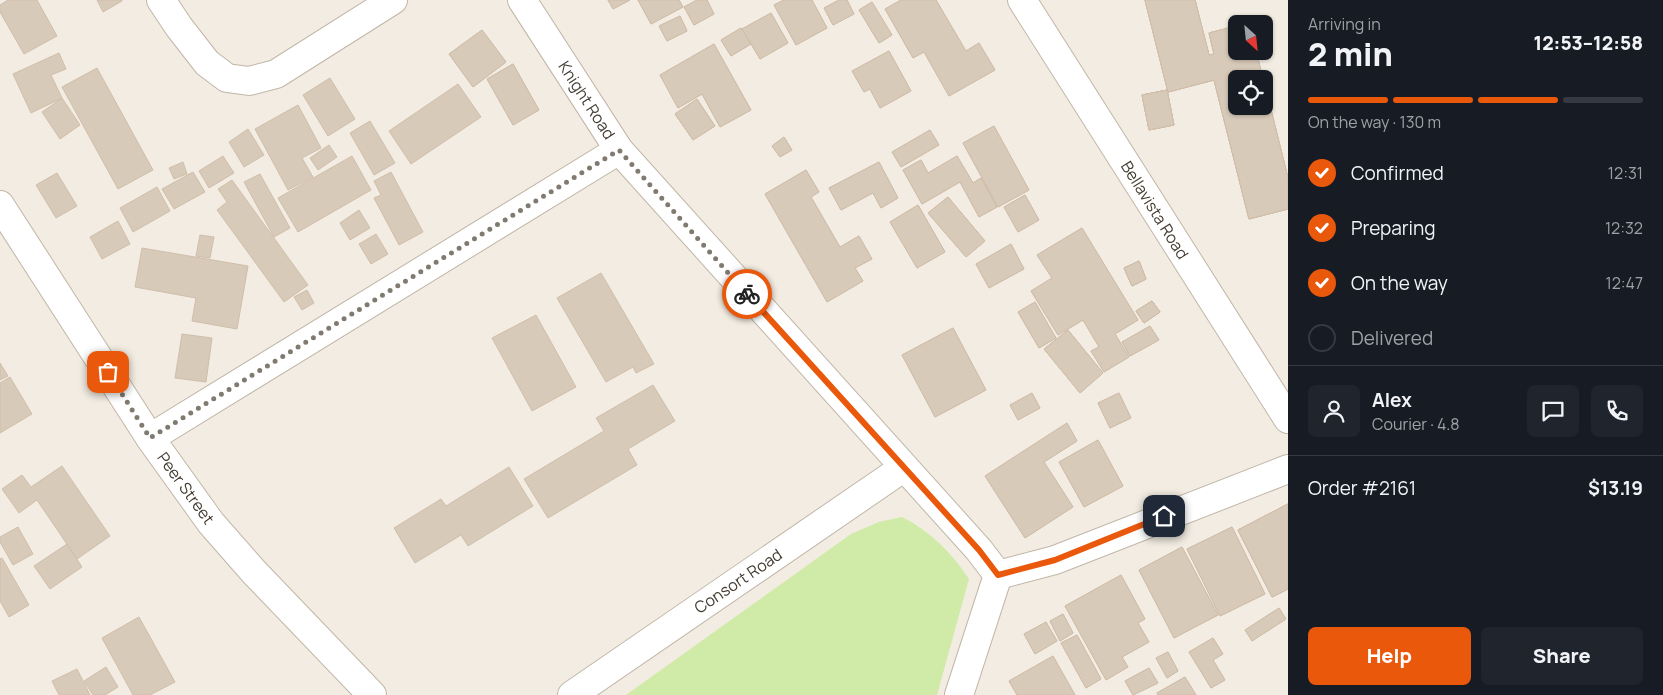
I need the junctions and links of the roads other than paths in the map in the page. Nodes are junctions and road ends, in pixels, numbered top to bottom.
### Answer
1 (162, 0) edge
2 (393, 0) edge
3 (522, 0) edge
4 (1022, 0) edge
5 (619, 150) junction
6 (0, 205) edge
7 (1288, 419) edge
8 (150, 438) junction
9 (903, 468) junction
10 (1288, 469) edge
11 (998, 575) junction
12 (372, 695) edge
13 (572, 695) edge
14 (959, 695) edge

1 - 2 street
3 - 5 street, Knight Road
4 - 7 street, Bellavista Road
5 - 8 street
5 - 9 street, Knight Road
6 - 8 street, Peer Street
8 - 12 street, Peer Street
9 - 11 street, Knight Road
9 - 13 street, Consort Road
10 - 11 street
11 - 14 street

